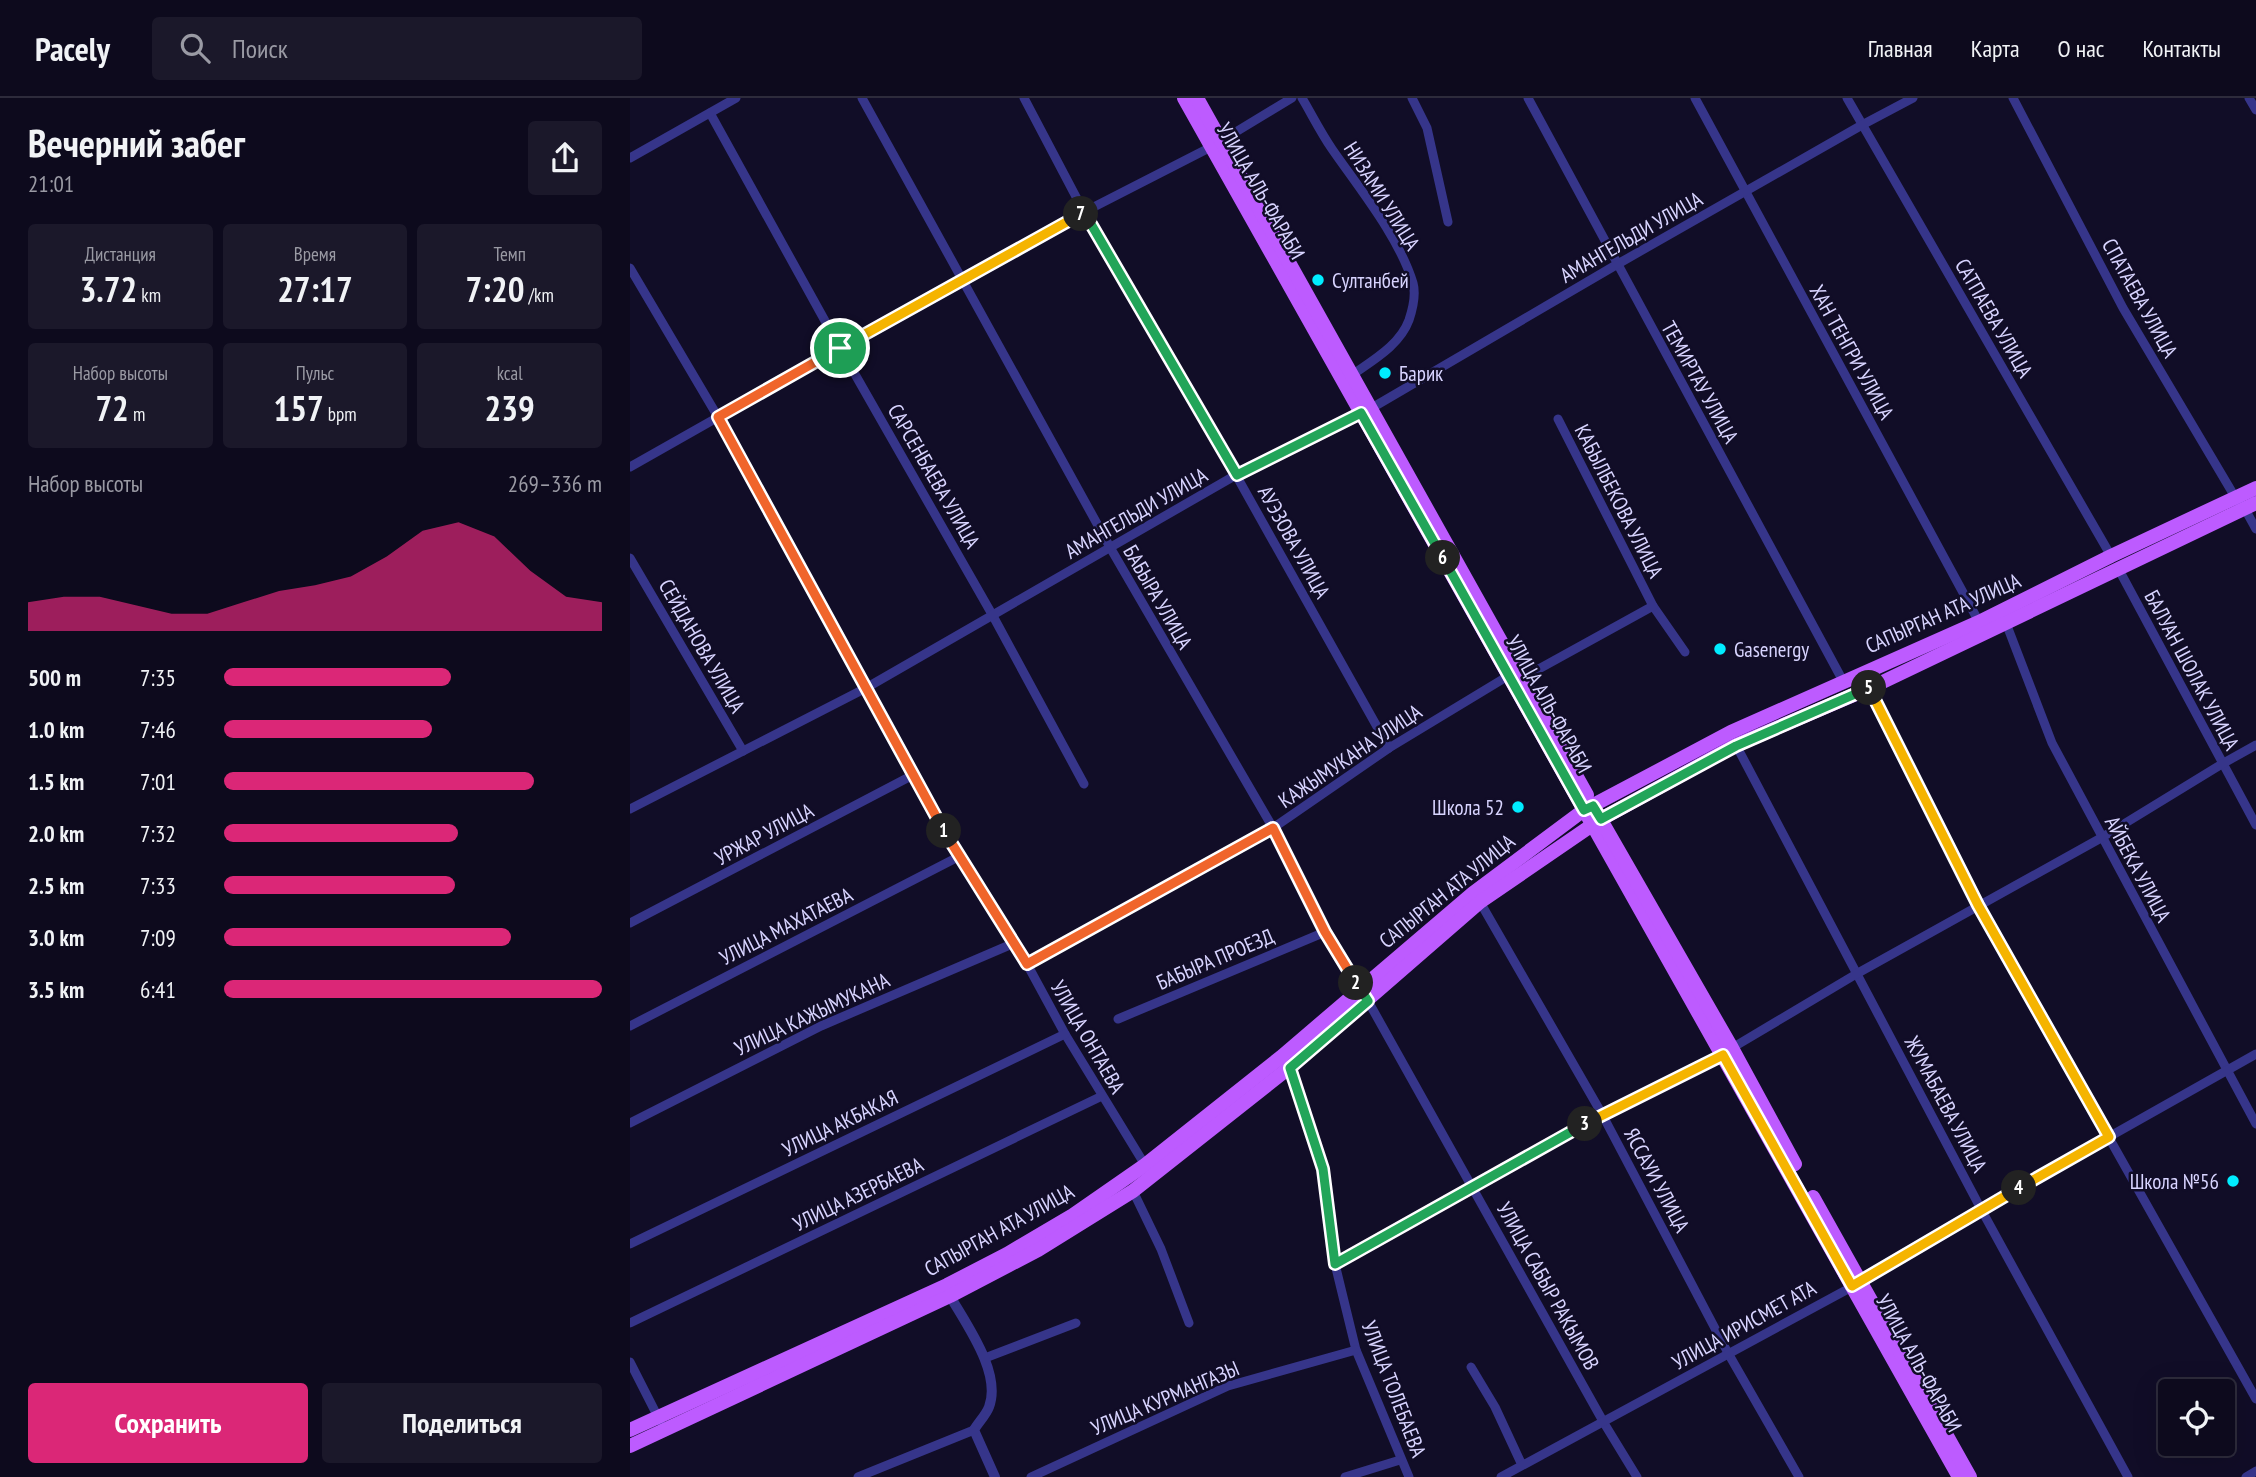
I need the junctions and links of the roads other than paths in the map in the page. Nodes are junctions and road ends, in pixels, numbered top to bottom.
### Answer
1 (736, 98) edge
2 (862, 98) edge
3 (1024, 98) edge
4 (1184, 98) edge
5 (1197, 98) edge
6 (1292, 98) edge
7 (1302, 98) edge
8 (1412, 98) edge
9 (1528, 98) edge
10 (1695, 98) edge
11 (1847, 98) edge
12 (1913, 98) edge
13 (2013, 98) edge
14 (2249, 98) edge
15 (2256, 110) edge
16 (710, 113) junction
17 (1862, 125) junction
18 (1216, 143) junction
19 (630, 158) edge
20 (1745, 192) junction
21 (1084, 212) junction
22 (1448, 222) dead end
23 (1616, 265) junction
24 (630, 268) edge
25 (960, 280) junction
26 (840, 348) junction
27 (1352, 375) junction
28 (1366, 411) junction
29 (718, 417) junction
30 (1558, 419) dead end
31 (630, 467) edge
32 (1237, 475) junction
33 (2256, 488) edge
34 (2235, 497) junction
35 (2250, 506) edge
36 (2256, 529) edge
37 (1111, 550) junction
38 (630, 558) edge
39 (2115, 562) junction
40 (1653, 606) junction
41 (993, 616) junction
42 (1979, 622) junction
43 (2006, 623) junction
44 (1685, 652) dead end
45 (1515, 679) junction
46 (1843, 681) junction
47 (866, 688) junction
48 (1870, 688) junction
49 (1736, 746) junction
50 (2256, 746) edge
51 (1390, 748) junction
52 (743, 751) junction
53 (2222, 764) junction
54 (914, 775) junction
55 (1084, 784) dead end
56 (1589, 808) junction
57 (630, 809) edge
58 (1597, 822) junction
59 (2256, 825) edge
60 (1273, 828) junction
61 (2101, 838) junction
62 (958, 857) junction
63 (1480, 902) junction
64 (1978, 905) junction
65 (630, 923) edge
66 (1325, 932) junction
67 (1012, 944) junction
68 (1027, 964) junction
69 (1858, 973) junction
70 (1364, 995) junction
71 (1118, 1018) dead end
72 (630, 1026) edge
73 (1065, 1034) junction
74 (1727, 1052) junction
75 (2256, 1054) edge
76 (1290, 1068) junction
77 (2227, 1071) junction
78 (1102, 1096) junction
79 (1602, 1114) junction
80 (630, 1123) edge
81 (2256, 1124) edge
82 (2109, 1137) junction
83 (1145, 1165) junction
84 (1472, 1187) junction
85 (1133, 1191) junction
86 (1981, 1209) junction
87 (630, 1244) edge
88 (1335, 1264) junction
89 (1857, 1284) junction
90 (950, 1296) junction
91 (630, 1323) edge
92 (1076, 1323) dead end
93 (1189, 1324) dead end
94 (1356, 1350) junction
95 (1728, 1353) junction
96 (985, 1358) junction
97 (630, 1362) edge
98 (1471, 1367) dead end
99 (2256, 1399) edge
100 (661, 1422) junction
101 (1604, 1423) junction
102 (630, 1430) edge
103 (974, 1430) junction
104 (630, 1446) edge
105 (1400, 1460) junction
106 (1522, 1465) junction
107 (2256, 1471) edge
108 (858, 1477) edge
109 (995, 1477) edge
110 (1031, 1477) edge
111 (1345, 1477) edge
112 (1409, 1477) edge
113 (1501, 1477) edge
114 (1637, 1477) edge
115 (1798, 1477) edge
116 (1959, 1477) edge
117 (1970, 1477) edge
118 (2128, 1477) edge
119 (2246, 1477) edge

1 - 16 street
2 - 25 street, БАБЫРА УЛИЦА
3 - 21 street, АУЭЗОВА УЛИЦА
4 - 18 main road, УЛИЦА АЛЬ-ФАРАБИ
5 - 18 main road, УЛИЦА АЛЬ-ФАРАБИ
6 - 18 street
7 - 27 street, НИЗАМИ УЛИЦА
8 - 22 street
9 - 23 street, ТЕМИРТАУ УЛИЦА
10 - 20 street, ХАН ТЕНГРИ УЛИЦА
11 - 17 street, САТПАЕВА УЛИЦА
12 - 17 street, АМАНГЕЛЬДИ УЛИЦА
13 - 34 street, СПАТАЕВА УЛИЦА
14 - 15 street
16 - 19 street
16 - 26 street, САРСЕНБАЕВА УЛИЦА
17 - 20 street, АМАНГЕЛЬДИ УЛИЦА
17 - 39 street, САТПАЕВА УЛИЦА
18 - 21 street
18 - 27 main road, УЛИЦА АЛЬ-ФАРАБИ
18 - 28 main road, УЛИЦА АЛЬ-ФАРАБИ
20 - 23 street, АМАНГЕЛЬДИ УЛИЦА
20 - 42 street, ХАН ТЕНГРИ УЛИЦА
21 - 25 street
21 - 32 street, АУЭЗОВА УЛИЦА
23 - 28 street, АМАНГЕЛЬДИ УЛИЦА
23 - 46 street, ТЕМИРТАУ УЛИЦА
24 - 29 street, УЛИЦА ОНТАЕВА
25 - 26 street
25 - 37 street, БАБЫРА УЛИЦА
26 - 29 street
26 - 41 street, САРСЕНБАЕВА УЛИЦА
27 - 28 main road, УЛИЦА АЛЬ-ФАРАБИ
28 - 32 street, АМАНГЕЛЬДИ УЛИЦА
28 - 45 main road, УЛИЦА АЛЬ-ФАРАБИ
29 - 31 street
29 - 47 street, УЛИЦА ОНТАЕВА
30 - 40 street, КАБЫЛБЕКОВА УЛИЦА
32 - 37 street, АМАНГЕЛЬДИ УЛИЦА
32 - 51 street, АУЭЗОВА УЛИЦА
33 - 34 main road, САПЫРГАН АТА УЛИЦА
34 - 35 street, СПАТАЕВА УЛИЦА
34 - 39 main road, САПЫРГАН АТА УЛИЦА
35 - 36 street, СПАТАЕВА УЛИЦА
35 - 39 main road, САПЫРГАН АТА УЛИЦА
37 - 41 street, АМАНГЕЛЬДИ УЛИЦА
37 - 60 street, БАБЫРА УЛИЦА
38 - 52 street, СЕЙДАНОВА УЛИЦА
39 - 42 main road, САПЫРГАН АТА УЛИЦА
39 - 43 main road, САПЫРГАН АТА УЛИЦА
39 - 53 street, БАЛУАН ШОЛАК УЛИЦА
40 - 44 street
40 - 45 street, КАБЫЛБЕКОВА УЛИЦА
41 - 47 street, АМАНГЕЛЬДИ УЛИЦА
41 - 55 street, САРСЕНБАЕВА УЛИЦА
42 - 46 main road, САПЫРГАН АТА УЛИЦА
43 - 48 main road, САПЫРГАН АТА УЛИЦА
43 - 61 street, АЙБЕКА УЛИЦА
45 - 51 street, КАЖЫМУКАНА УЛИЦА
45 - 56 main road, УЛИЦА АЛЬ-ФАРАБИ
46 - 56 main road, САПЫРГАН АТА УЛИЦА
47 - 52 street, АМАНГЕЛЬДИ УЛИЦА
47 - 54 street, УЛИЦА ОНТАЕВА
48 - 49 main road, САПЫРГАН АТА УЛИЦА
48 - 64 street
49 - 58 main road, САПЫРГАН АТА УЛИЦА
49 - 69 street, ЖУМАБАЕВА УЛИЦА
50 - 53 street
51 - 60 street, КАЖЫМУКАНА УЛИЦА
52 - 57 street, АМАНГЕЛЬДИ УЛИЦА
53 - 59 street, БАЛУАН ШОЛАК УЛИЦА
53 - 61 street
54 - 62 street, УЛИЦА ОНТАЕВА
54 - 65 street, УРЖАР УЛИЦА
56 - 58 main road, УЛИЦА АЛЬ-ФАРАБИ
56 - 70 main road, САПЫРГАН АТА УЛИЦА
58 - 63 main road, САПЫРГАН АТА УЛИЦА
58 - 74 main road, УЛИЦА АЛЬ-ФАРАБИ
60 - 66 street, БАБЫРА УЛИЦА
60 - 68 street, КАЖЫМУКАНА УЛИЦА
61 - 64 street
61 - 77 street, АЙБЕКА УЛИЦА
62 - 67 street, УЛИЦА ОНТАЕВА
62 - 72 street, УЛИЦА МАХАТАЕВА
63 - 70 main road, САПЫРГАН АТА УЛИЦА
63 - 79 street, ЯССАУИ УЛИЦА
64 - 69 street
64 - 82 street
66 - 70 street, БАБЫРА УЛИЦА
66 - 71 street, БАБЫРА ПРОЕЗД
67 - 68 street, УЛИЦА ОНТАЕВА
67 - 80 street, УЛИЦА КАЖЫМУКАНА
68 - 73 street, УЛИЦА ОНТАЕВА
69 - 74 street
69 - 86 street, ЖУМАБАЕВА УЛИЦА
70 - 76 main road, САПЫРГАН АТА УЛИЦА
70 - 83 main road, САПЫРГАН АТА УЛИЦА
70 - 84 street, УЛИЦА САБЫР РАКЫМОВ
73 - 78 street, УЛИЦА ОНТАЕВА
73 - 87 street, УЛИЦА АКБАКАЯ
74 - 79 street
74 - 89 main road, УЛИЦА АЛЬ-ФАРАБИ
75 - 77 street, УЛИЦА ИРИСМЕТ АТА
76 - 85 main road, САПЫРГАН АТА УЛИЦА
76 - 88 street, УЛИЦА ТОЛЕБАЕВА
77 - 81 street, АЙБЕКА УЛИЦА
77 - 82 street, УЛИЦА ИРИСМЕТ АТА
78 - 83 street, УЛИЦА ОНТАЕВА
78 - 91 street, УЛИЦА АЗЕРБАЕВА
79 - 84 street
79 - 95 street, ЯССАУИ УЛИЦА
82 - 86 street, УЛИЦА ИРИСМЕТ АТА
82 - 99 street
83 - 100 main road, САПЫРГАН АТА УЛИЦА
84 - 88 street
84 - 101 street, УЛИЦА САБЫР РАКЫМОВ
85 - 90 main road, САПЫРГАН АТА УЛИЦА
85 - 93 street
86 - 89 street, УЛИЦА ИРИСМЕТ АТА
86 - 118 street, ЖУМАБАЕВА УЛИЦА
88 - 94 street, УЛИЦА ТОЛЕБАЕВА
89 - 95 street, УЛИЦА ИРИСМЕТ АТА
89 - 116 main road, УЛИЦА АЛЬ-ФАРАБИ
89 - 117 main road, УЛИЦА АЛЬ-ФАРАБИ
90 - 96 street
90 - 100 main road, САПЫРГАН АТА УЛИЦА
92 - 96 street
94 - 105 street, УЛИЦА ТОЛЕБАЕВА
94 - 110 street, УЛИЦА КУРМАНГАЗЫ
95 - 101 street, УЛИЦА ИРИСМЕТ АТА
95 - 115 street, ЯССАУИ УЛИЦА
96 - 103 street
97 - 100 street
98 - 106 street
100 - 102 main road, САПЫРГАН АТА УЛИЦА
100 - 104 main road, САПЫРГАН АТА УЛИЦА
101 - 106 street, УЛИЦА ИРИСМЕТ АТА
101 - 114 street, УЛИЦА САБЫР РАКЫМОВ
103 - 108 street
103 - 109 street
105 - 111 street
105 - 112 street, УЛИЦА ТОЛЕБАЕВА
106 - 113 street, УЛИЦА ИРИСМЕТ АТА
107 - 119 street

